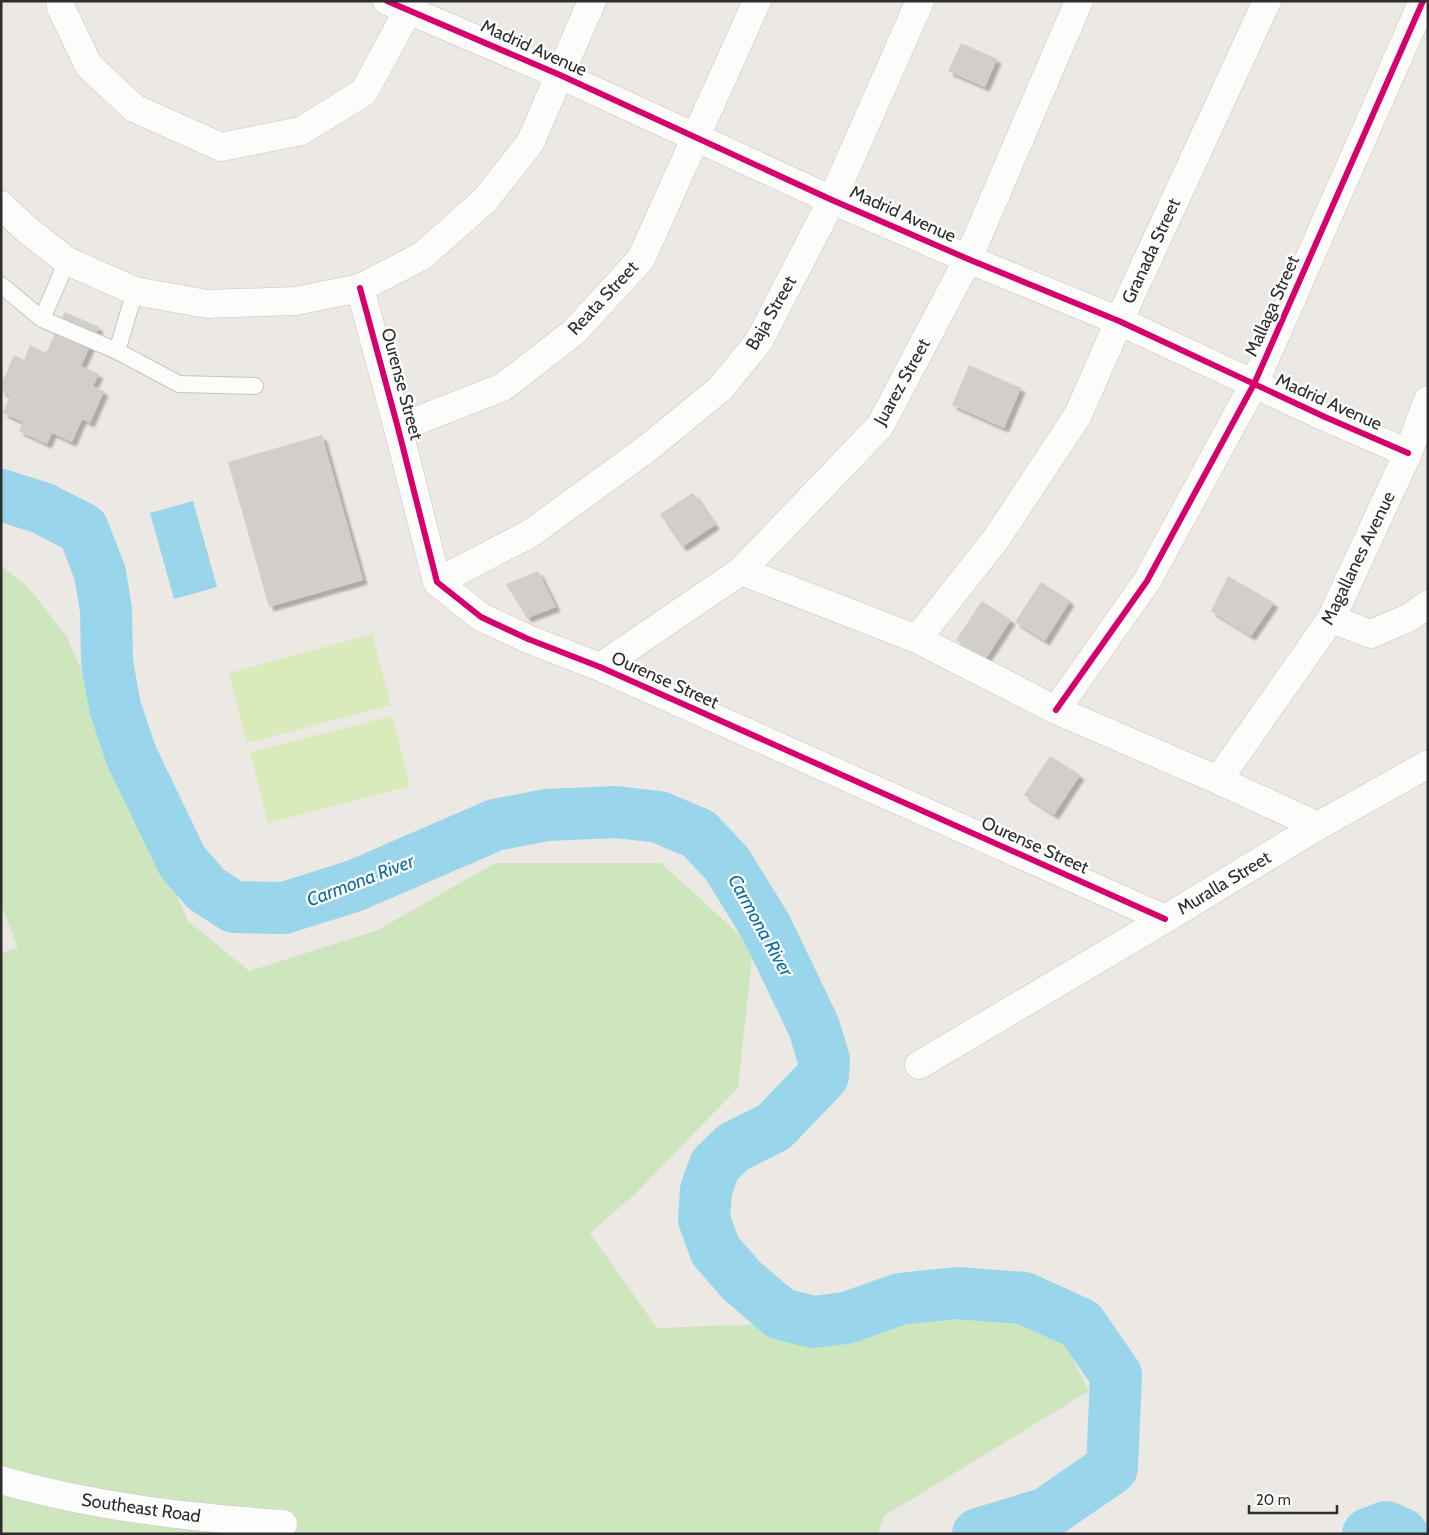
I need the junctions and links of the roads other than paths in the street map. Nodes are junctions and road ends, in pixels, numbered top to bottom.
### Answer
1 (60, 1) edge
2 (592, 1) edge
3 (757, 1) edge
4 (920, 1) edge
5 (1079, 1) edge
6 (1267, 1) edge
7 (1423, 1) edge
8 (403, 4) edge
9 (560, 75) junction
10 (696, 137) junction
11 (832, 200) junction
12 (1, 205) edge
13 (968, 259) junction
14 (67, 261) junction
15 (1, 285) edge
16 (360, 288) junction
17 (135, 291) junction
18 (42, 319) junction
19 (1119, 321) junction
20 (117, 351) junction
21 (1254, 384) junction
22 (256, 386) dead end
23 (1428, 400) edge
24 (398, 428) junction
25 (1408, 453) junction
26 (741, 572) junction
27 (437, 582) junction
28 (1428, 604) edge
29 (1331, 619) junction
30 (917, 639) junction
31 (600, 667) junction
32 (1056, 710) junction
33 (1428, 764) edge
34 (1218, 780) junction
35 (1318, 826) junction
36 (1165, 919) junction
37 (919, 1066) dead end
38 (1, 1480) edge
39 (283, 1524) dead end

1 - 8 street
2 - 9 street
3 - 10 street, Reata Street
4 - 11 street, Baja Street
5 - 13 street, Juarez Street
6 - 19 street, Granada Street
7 - 21 street, Mallaga Street
8 - 9 street, Madrid Avenue
9 - 10 street, Madrid Avenue
9 - 16 street
10 - 11 street, Madrid Avenue
10 - 24 street, Reata Street
11 - 13 street, Madrid Avenue
11 - 27 street, Baja Street
12 - 14 street
13 - 19 street, Madrid Avenue
13 - 26 street, Juarez Street
14 - 17 street
14 - 18 lane
15 - 18 lane
16 - 17 street
16 - 24 street, Ourense Street
17 - 20 lane
18 - 20 lane
19 - 21 street, Madrid Avenue
19 - 30 street, Granada Street
20 - 22 lane
21 - 25 street, Madrid Avenue
21 - 32 street, Mallaga Street
23 - 25 street, Magallanes Avenue
24 - 27 street, Ourense Street
25 - 29 street, Magallanes Avenue
26 - 30 street
26 - 31 street, Juarez Street
27 - 31 street, Ourense Street
28 - 29 street
29 - 34 street, Magallanes Avenue
30 - 32 street
31 - 36 street, Ourense Street
32 - 34 street
33 - 35 street, Muralla Street
34 - 35 street
35 - 36 street, Muralla Street
36 - 37 street, Muralla Street
38 - 39 street, Southeast Road

